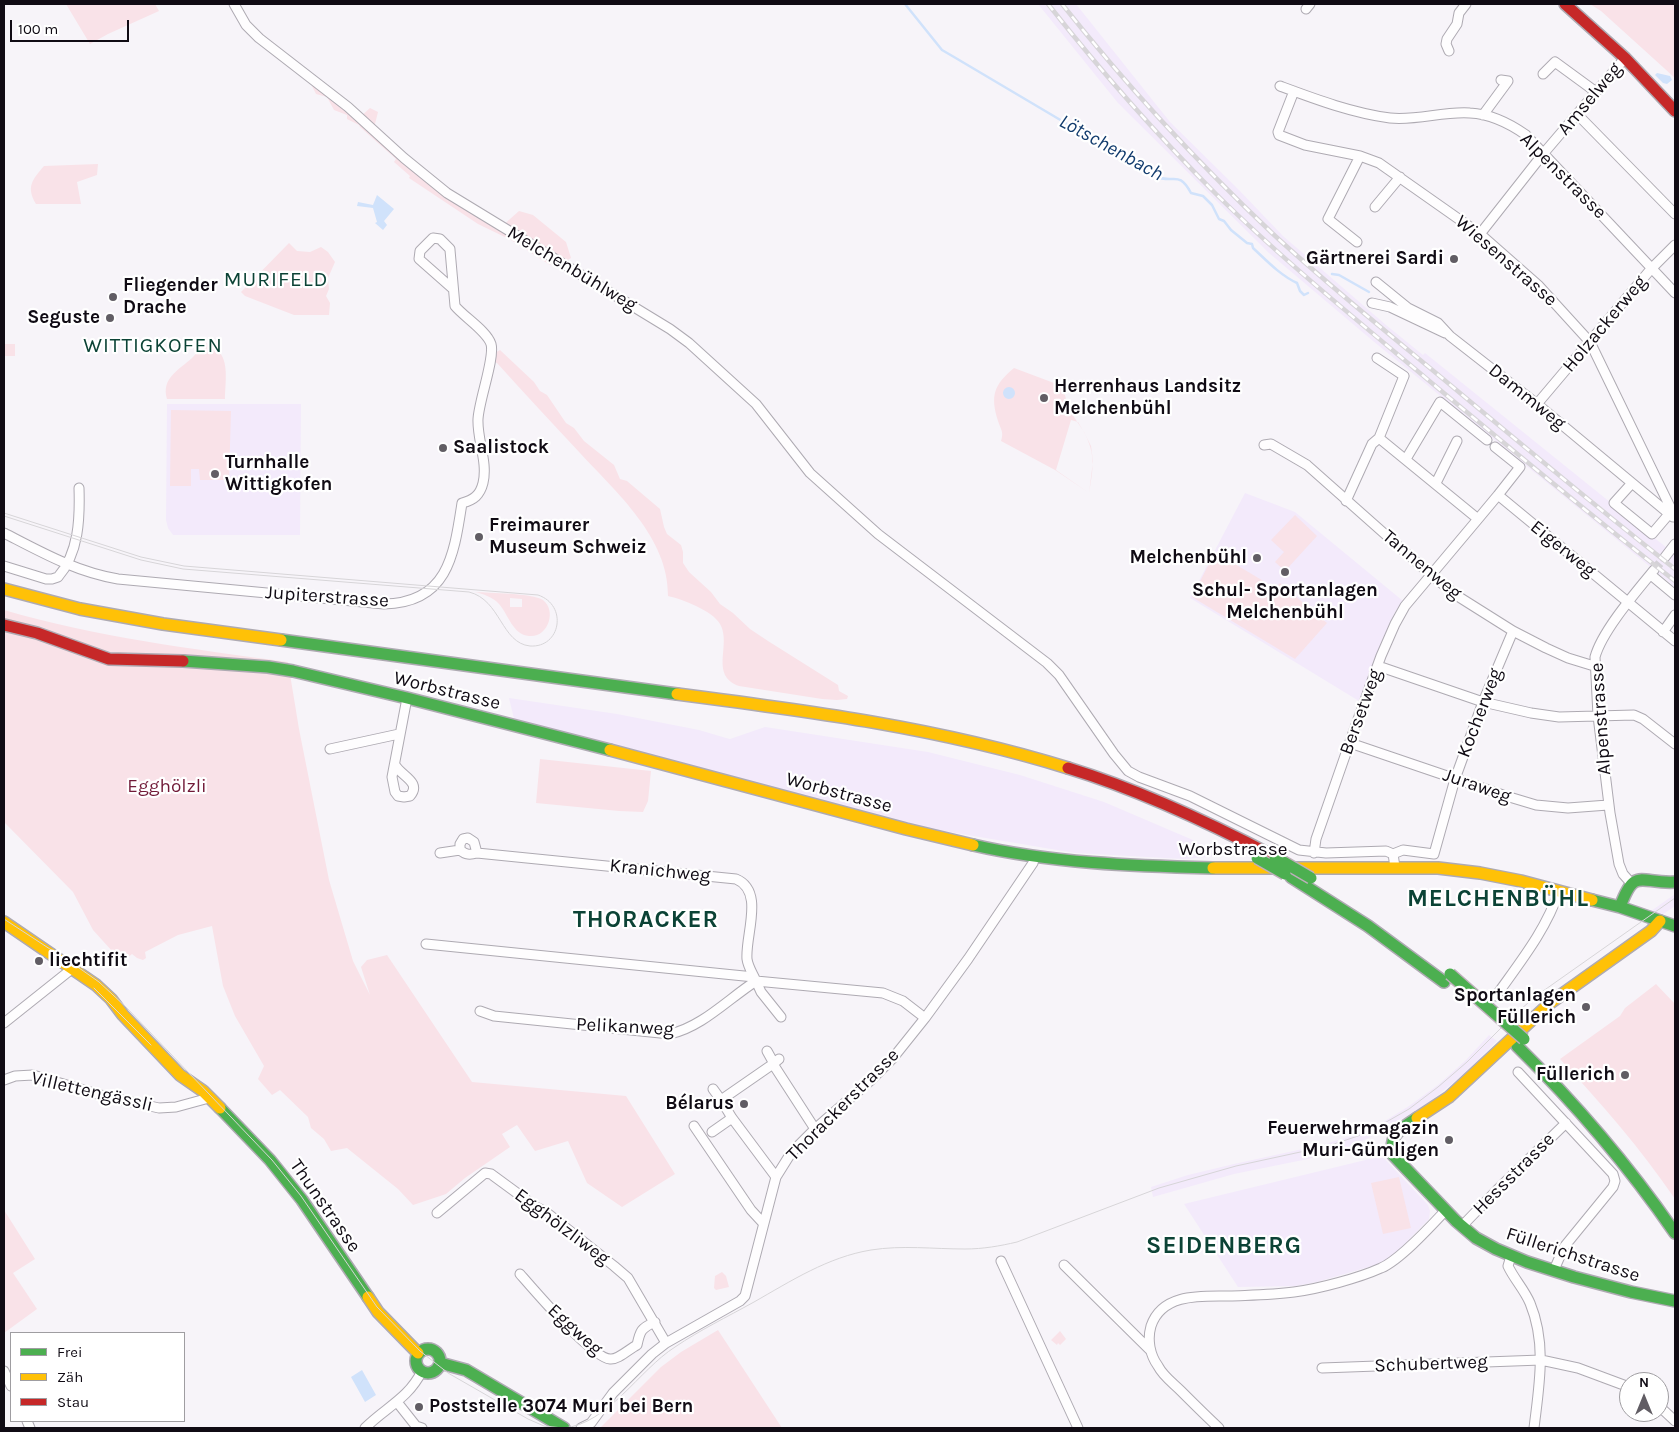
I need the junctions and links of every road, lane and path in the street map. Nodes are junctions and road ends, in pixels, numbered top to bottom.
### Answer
1 (234, 4) edge
2 (1466, 4) edge
3 (1565, 4) edge
4 (1449, 50) dead end
5 (1625, 58) junction
6 (1543, 74) dead end
7 (1501, 80) dead end
8 (1280, 86) dead end
9 (1294, 91) junction
10 (1596, 92) junction
11 (1675, 111) edge
12 (1577, 114) junction
13 (1483, 115) junction
14 (1543, 154) junction
15 (1360, 156) junction
16 (1400, 177) junction
17 (1375, 207) dead end
18 (1675, 214) edge
19 (1480, 234) junction
20 (1357, 242) dead end
21 (1675, 245) edge
22 (1651, 269) junction
23 (1376, 282) dead end
24 (453, 289) junction
25 (1675, 293) edge
26 (1372, 303) dead end
27 (1450, 336) junction
28 (1590, 342) junction
29 (1377, 358) dead end
30 (1537, 404) junction
31 (1379, 438) junction
32 (1487, 440) dead end
33 (1456, 441) dead end
34 (1264, 445) dead end
35 (1495, 447) dead end
36 (1406, 458) junction
37 (1436, 483) junction
38 (1632, 483) junction
39 (79, 488) dead end
40 (1498, 495) junction
41 (1346, 501) junction
42 (1673, 516) edge
43 (1478, 519) junction
44 (4, 533) edge
45 (1675, 544) edge
46 (1665, 557) tunnel mouth
47 (66, 564) junction
48 (4, 566) edge
49 (1431, 575) junction
50 (4, 589) edge
51 (1675, 594) edge
52 (4, 599) edge
53 (1629, 602) junction
54 (1675, 615) edge
55 (4, 625) edge
56 (1513, 631) junction
57 (1663, 632) junction
58 (1675, 641) edge
59 (1378, 666) junction
60 (1594, 666) junction
61 (407, 698) junction
62 (1483, 702) junction
63 (1598, 716) junction
64 (399, 734) junction
65 (1350, 743) junction
66 (1675, 744) edge
67 (330, 749) dead end
68 (395, 765) dead end
69 (1455, 779) junction
70 (1608, 805) junction
71 (460, 850) junction
72 (440, 853) dead end
73 (477, 853) junction
74 (1314, 853) junction
75 (1393, 854) junction
76 (1035, 856) junction
77 (1395, 867) junction
78 (1675, 877) edge
79 (1631, 882) junction
80 (1675, 882) edge
81 (1559, 891) junction
82 (1620, 907) junction
83 (1660, 921) junction
84 (4, 922) edge
85 (1675, 926) edge
86 (426, 944) dead end
87 (73, 968) junction
88 (1447, 978) junction
89 (755, 979) junction
90 (1496, 996) dead end
91 (480, 1011) dead end
92 (781, 1017) dead end
93 (925, 1018) junction
94 (4, 1023) edge
95 (1520, 1043) junction
96 (767, 1051) dead end
97 (776, 1062) junction
98 (1518, 1072) dead end
99 (4, 1080) edge
100 (714, 1089) dead end
101 (209, 1098) junction
102 (721, 1100) junction
103 (732, 1118) junction
104 (1566, 1123) junction
105 (694, 1126) dead end
106 (815, 1129) junction
107 (712, 1132) dead end
108 (776, 1177) junction
109 (1446, 1210) junction
110 (436, 1213) dead end
111 (1675, 1215) edge
112 (763, 1223) junction
113 (1462, 1226) junction
114 (1675, 1233) edge
115 (1511, 1256) junction
116 (1001, 1261) dead end
117 (1064, 1265) dead end
118 (1554, 1270) junction
119 (520, 1274) dead end
120 (1675, 1302) edge
121 (655, 1322) junction
122 (666, 1342) junction
123 (1151, 1351) junction
124 (418, 1353) junction
125 (1541, 1360) junction
126 (440, 1363) junction
127 (1322, 1368) dead end
128 (4, 1371) edge
129 (422, 1371) junction
130 (1619, 1383) edge
131 (10, 1384) edge
132 (397, 1402) junction
133 (365, 1428) edge
134 (422, 1428) edge
135 (564, 1428) edge
136 (581, 1428) edge
137 (1078, 1428) edge
138 (1219, 1428) edge
139 (1534, 1428) edge

1 - 74 street, Melchenbühlweg
2 - 4 street
3 - 5 main road
5 - 10 street, Amselweg
5 - 11 main road
6 - 10 street
7 - 13 street
8 - 9 street, Alpenstrasse
9 - 13 street, Alpenstrasse
9 - 15 street, Wiesenstrasse
10 - 12 street, Amselweg
12 - 14 street, Amselweg
12 - 18 street
13 - 14 street, Alpenstrasse
14 - 19 street, Amselweg
14 - 22 street, Alpenstrasse
15 - 16 street, Wiesenstrasse
15 - 20 street
16 - 17 street
16 - 19 street, Wiesenstrasse
19 - 28 street, Wiesenstrasse
21 - 22 street, Holzackerweg
22 - 25 street, Alpenstrasse
22 - 28 street, Holzackerweg
23 - 27 street, Dammweg
24 - 24 street, Jupiterstrasse
24 - 47 street, Jupiterstrasse
26 - 27 street
27 - 30 street, Dammweg
28 - 30 street, Holzackerweg
28 - 42 street, Wiesenstrasse
29 - 31 street
30 - 38 street, Dammweg
31 - 36 street
31 - 41 street
32 - 36 street
33 - 37 street
34 - 41 street, Tannenweg
35 - 40 street
36 - 37 street
37 - 43 street
38 - 42 street, Dammweg
38 - 42 street
39 - 47 street
40 - 43 street
40 - 53 street, Eigerweg
41 - 49 street, Tannenweg
43 - 49 street, Bersetweg
44 - 47 street, Jupiterstrasse
45 - 46 street
47 - 48 street
49 - 56 street, Tannenweg
49 - 59 street, Bersetweg
50 - 88 main road, bridge
51 - 53 street, Alpenstrasse
52 - 88 main road, bridge
53 - 57 street, Eigerweg
53 - 60 street, Alpenstrasse
54 - 57 street
55 - 61 main road, Worbstrasse
56 - 60 street, Tannenweg
56 - 62 street, Kocherweg
57 - 58 street, Eigerweg
59 - 62 street
59 - 65 street, Bersetweg
60 - 63 street, Alpenstrasse
61 - 64 street
61 - 76 main road, Worbstrasse
62 - 63 street
62 - 69 street, Kocherweg
63 - 66 street
63 - 70 street, Alpenstrasse
64 - 67 street
64 - 68 street
65 - 69 street, Juraweg
65 - 74 street, Bersetweg
69 - 70 street, Juraweg
69 - 75 street, Kocherweg
70 - 79 street, Alpenstrasse
71 - 72 street
71 - 73 street, Kranichweg
71 - 73 street
73 - 89 street, Kranichweg
74 - 75 street
75 - 77 street
76 - 77 main road, Worbstrasse
76 - 93 street, Thorackerstrasse
77 - 81 main road, Worbstrasse
78 - 80 street
79 - 80 main road
79 - 82 main road
81 - 82 main road, Worbstrasse
81 - 90 street
82 - 83 main road, Worbstrasse
83 - 85 main road, Worbstrasse
83 - 109 main road, Füllerichstrasse
84 - 87 main road, Thunstrasse
86 - 89 street
87 - 94 street
87 - 101 main road, Thunstrasse
88 - 95 main road
89 - 91 street, Pelikanweg
89 - 92 street, Kranichweg
89 - 93 street
93 - 106 street, Thorackerstrasse
95 - 111 main road
95 - 114 main road
96 - 97 street
97 - 102 street
97 - 106 street
98 - 104 street
99 - 101 street, Villettengässli
100 - 102 street
101 - 124 main road, Thunstrasse
102 - 103 street
103 - 107 street
103 - 108 street
104 - 113 street, Hessstrasse
104 - 118 street
105 - 112 street
106 - 108 street, Thorackerstrasse
108 - 112 street, Thorackerstrasse
109 - 113 main road, Füllerichstrasse
109 - 123 street
110 - 121 street, Egghölzliweg
112 - 122 street, Thorackerstrasse
113 - 115 main road, Füllerichstrasse
115 - 118 main road, Füllerichstrasse
115 - 125 street
116 - 137 street
117 - 123 street
118 - 120 main road, Füllerichstrasse
119 - 121 street, Eggweg
121 - 122 street, Egghölzliweg
122 - 136 street, Thorackerstrasse
123 - 138 street
124 - 126 main road
124 - 129 main road
125 - 127 street, Schubertweg
125 - 130 street, Schubertweg
125 - 139 street
126 - 129 main road
126 - 135 main road
128 - 131 street
129 - 132 street
132 - 133 street
132 - 134 street

